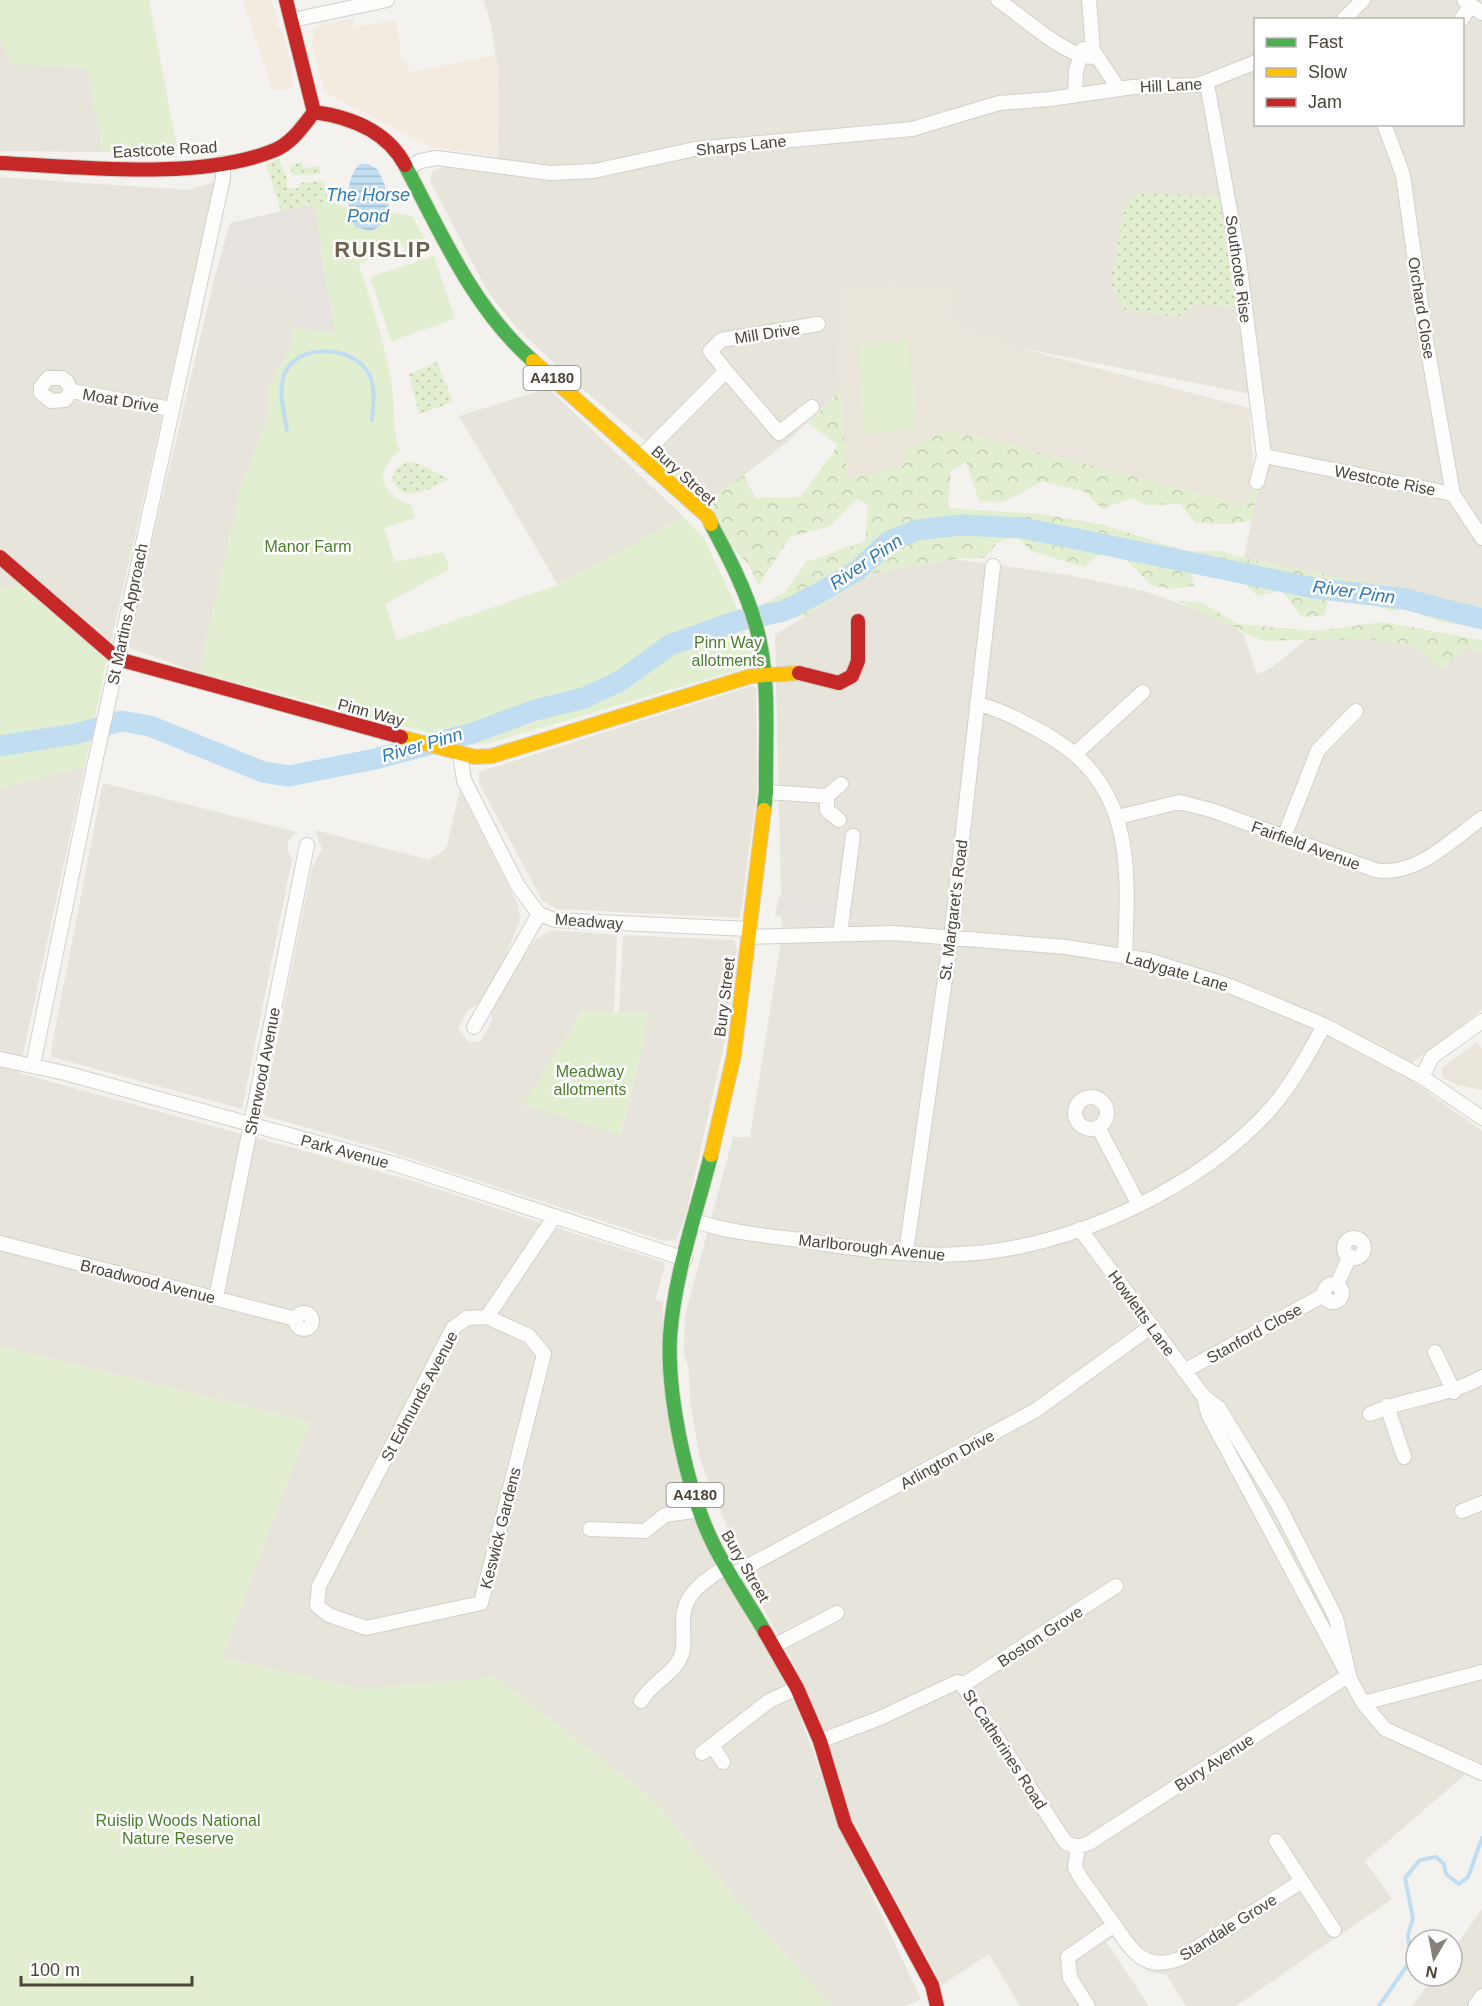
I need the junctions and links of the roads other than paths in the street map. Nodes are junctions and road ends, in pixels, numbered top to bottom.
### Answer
1 (286, 0) edge
2 (387, 0) edge
3 (998, 0) edge
4 (1089, 0) edge
5 (1363, 0) edge
6 (1472, 6) edge
7 (1345, 18) edge
8 (1463, 18) edge
9 (293, 20) junction
10 (1090, 22) junction
11 (1080, 56) junction
12 (1096, 56) junction
13 (1254, 63) edge
14 (1207, 84) junction
15 (1118, 88) junction
16 (1075, 94) junction
17 (314, 112) junction
18 (1385, 126) edge
19 (0, 163) edge
20 (223, 163) junction
21 (408, 168) junction
22 (818, 324) dead end
23 (726, 371) junction
24 (71, 391) dead end
25 (812, 407) dead end
26 (171, 410) junction
27 (1264, 456) junction
28 (640, 458) junction
29 (1257, 482) dead end
30 (1453, 494) junction
31 (1482, 538) edge
32 (0, 557) edge
33 (993, 566) dead end
34 (858, 621) dead end
35 (118, 659) junction
36 (764, 675) junction
37 (1143, 692) dead end
38 (977, 704) junction
39 (1356, 711) dead end
40 (455, 751) junction
41 (1076, 753) junction
42 (841, 784) dead end
43 (766, 792) junction
44 (827, 796) junction
45 (1118, 817) junction
46 (1482, 818) edge
47 (839, 820) dead end
48 (852, 836) dead end
49 (1284, 837) junction
50 (307, 845) dead end
51 (539, 914) junction
52 (749, 933) junction
53 (840, 934) junction
54 (951, 938) junction
55 (1125, 955) junction
56 (1482, 1021) edge
57 (1324, 1024) junction
58 (474, 1027) dead end
59 (0, 1059) edge
60 (33, 1065) junction
61 (1422, 1077) junction
62 (1482, 1118) edge
63 (251, 1124) junction
64 (1098, 1128) dead end
65 (1139, 1204) junction
66 (555, 1216) junction
67 (695, 1221) junction
68 (1080, 1229) junction
69 (0, 1243) edge
70 (906, 1252) junction
71 (1350, 1256) dead end
72 (685, 1258) junction
73 (216, 1298) junction
74 (487, 1317) junction
75 (296, 1318) dead end
76 (1152, 1326) junction
77 (1435, 1352) dead end
78 (1184, 1371) junction
79 (1482, 1377) edge
80 (1454, 1392) junction
81 (1204, 1397) junction
82 (1387, 1406) junction
83 (1370, 1414) dead end
84 (1404, 1456) dead end
85 (1270, 1492) junction
86 (1256, 1500) junction
87 (1482, 1503) edge
88 (699, 1510) junction
89 (1462, 1511) dead end
90 (590, 1528) dead end
91 (728, 1572) junction
92 (1116, 1586) dead end
93 (317, 1606) joint
94 (837, 1613) dead end
95 (774, 1646) junction
96 (1482, 1672) edge
97 (1349, 1675) junction
98 (963, 1685) junction
99 (797, 1688) junction
100 (1363, 1703) junction
101 (641, 1704) dead end
102 (820, 1741) junction
103 (723, 1762) dead end
104 (1482, 1773) edge
105 (1276, 1841) dead end
106 (1078, 1847) junction
107 (1302, 1881) junction
108 (1114, 1925) junction
109 (1334, 1930) dead end
110 (1482, 1996) edge
111 (937, 2006) edge
112 (1088, 2006) edge
113 (1476, 2006) edge

1 - 9 main road
2 - 9 street
3 - 11 street
4 - 10 street
5 - 7 street
6 - 8 street
9 - 17 main road
10 - 11 street
10 - 12 street
11 - 12 street
11 - 16 street
12 - 15 street
13 - 14 street, Hill Lane
14 - 15 street, Hill Lane
14 - 27 street, Southcote Rise
15 - 16 street, Sharps Lane
16 - 21 street, Sharps Lane
17 - 20 main road, Eastcote Road
17 - 21 main road, Bury Street / A4180
18 - 30 street, Orchard Close
19 - 20 main road, Eastcote Road
20 - 26 street, St Martins Approach
21 - 28 main road, Bury Street / A4180
22 - 23 street, Mill Drive
23 - 25 street, Mill Drive
23 - 28 street
24 - 26 street, Moat Drive
26 - 35 street, St Martins Approach
27 - 29 street
27 - 30 street, Westcote Rise
28 - 36 main road, Bury Street / A4180
30 - 31 street, Westcote Rise
32 - 35 main road, Pinn Way
33 - 38 street, St. Margaret's Road
34 - 36 main road, Pinn Way
35 - 40 main road, Pinn Way
35 - 60 street, St Martins Approach
36 - 40 main road, Pinn Way
36 - 43 main road, Bury Street / A4180
37 - 41 street
38 - 41 street
38 - 54 street, St. Margaret's Road
39 - 49 street
40 - 51 street, Meadway
41 - 45 street
42 - 44 street
43 - 44 street
43 - 52 main road, Bury Street / A4180
44 - 47 street
45 - 49 street, Fairfield Avenue
45 - 55 street
46 - 49 street, Fairfield Avenue
48 - 53 street
50 - 63 street, Sherwood Avenue
51 - 52 street, Meadway
51 - 58 street
52 - 53 street, Ladygate Lane
52 - 67 main road, Bury Street / A4180
53 - 54 street, Ladygate Lane
54 - 55 street, Ladygate Lane
54 - 70 street, St. Margaret's Road
55 - 57 street, Ladygate Lane
56 - 61 street
57 - 61 street, Ladygate Lane
57 - 65 street, Marlborough Avenue
59 - 60 street, Park Avenue
60 - 63 street, Park Avenue
61 - 62 street, Ladygate Lane
63 - 66 street, Park Avenue
63 - 73 street, Sherwood Avenue
64 - 65 street
65 - 68 street, Marlborough Avenue
66 - 72 street, Park Avenue
66 - 74 street
67 - 70 street, Marlborough Avenue
67 - 72 main road, Bury Street / A4180
68 - 70 street, Marlborough Avenue
68 - 76 street, Howletts Lane
69 - 73 street, Broadwood Avenue
71 - 78 street, Stanford Close
72 - 88 main road, Bury Street / A4180
73 - 75 street, Broadwood Avenue
74 - 93 street, St Edmunds Avenue
74 - 93 street, Keswick Gardens
76 - 78 street, Howletts Lane
76 - 91 street, Arlington Drive
77 - 80 street
78 - 81 street, Howletts Lane
79 - 80 street
80 - 82 street
81 - 85 street, Howletts Lane
81 - 86 street, Howletts Lane
82 - 83 street
82 - 84 street
85 - 86 street
85 - 97 street, Howletts Lane
86 - 97 street, Howletts Lane
87 - 89 street
88 - 90 street
88 - 91 main road, Bury Street / A4180
91 - 95 main road, Bury Street / A4180
91 - 101 street, Arlington Drive
92 - 98 street, Boston Grove
94 - 95 street
95 - 99 main road, Bury Street / A4180
96 - 100 street
97 - 100 street, Howletts Lane
97 - 106 street, Bury Avenue
98 - 102 street, St Catherines Road
98 - 106 street, St Catherines Road
99 - 102 main road, Bury Street / A4180
99 - 103 street
100 - 104 street, Howletts Lane
102 - 111 main road, Bury Street / A4180
105 - 107 street
106 - 108 street, Standale Grove
107 - 108 street, Standale Grove
107 - 109 street
108 - 112 street
110 - 113 street

